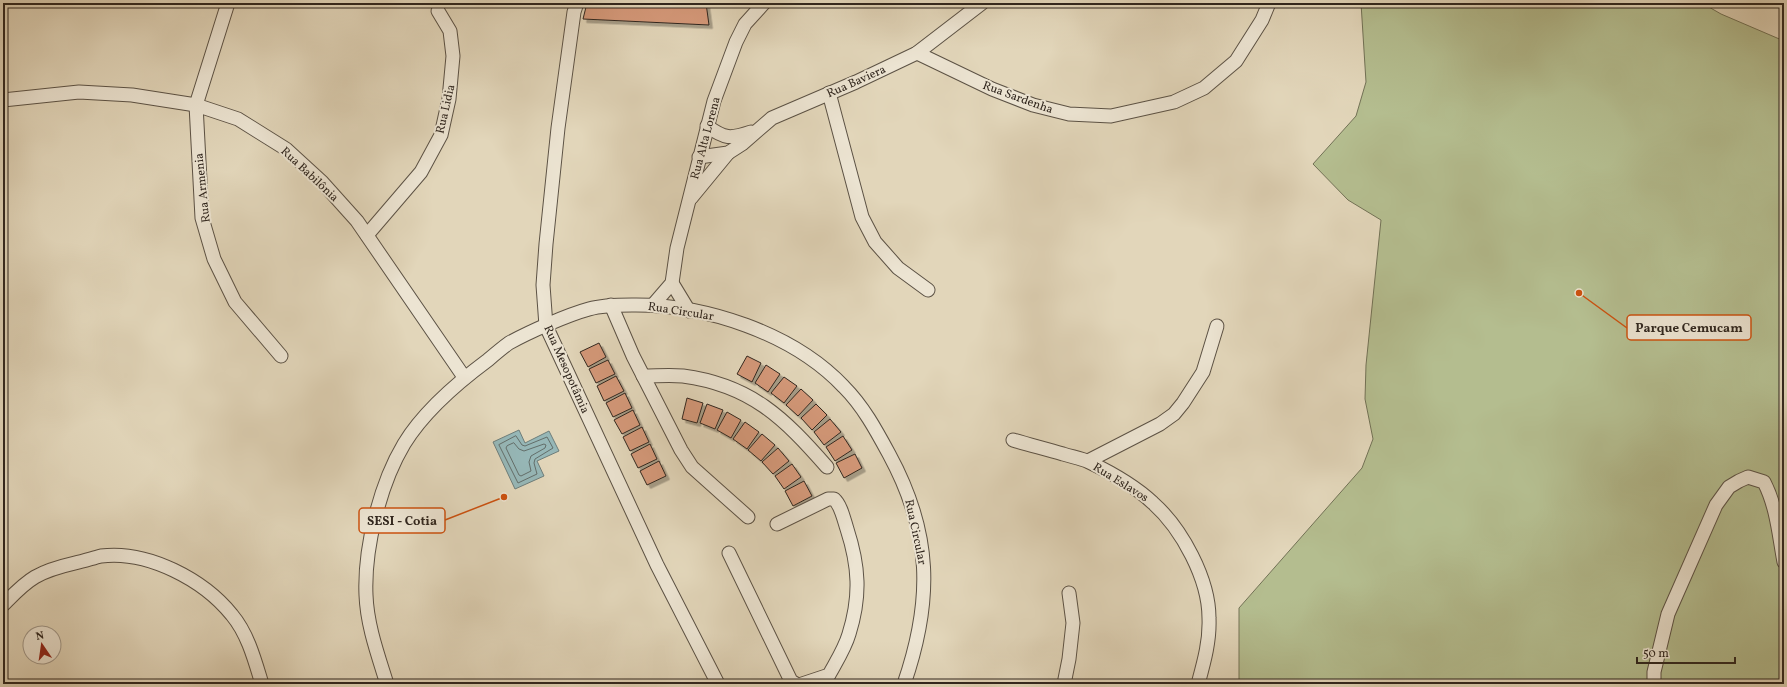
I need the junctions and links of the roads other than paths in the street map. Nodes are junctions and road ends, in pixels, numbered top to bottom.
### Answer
1 (228, 3) edge
2 (577, 3) edge
3 (764, 3) edge
4 (982, 3) edge
5 (1269, 3) edge
6 (438, 11) dead end
7 (917, 53) junction
8 (829, 93) junction
9 (3, 100) edge
10 (196, 105) junction
11 (707, 126) junction
12 (755, 131) junction
13 (728, 153) junction
14 (699, 157) junction
15 (688, 200) junction
16 (367, 235) junction
17 (672, 283) junction
18 (928, 290) dead end
19 (611, 305) junction
20 (654, 305) junction
21 (689, 311) junction
22 (546, 326) junction
23 (1217, 326) dead end
24 (281, 356) dead end
25 (643, 376) junction
26 (464, 377) junction
27 (1013, 440) dead end
28 (1088, 461) junction
29 (827, 467) dead end
30 (748, 517) dead end
31 (777, 524) dead end
32 (729, 553) dead end
33 (1784, 562) edge
34 (1070, 593) dead end
35 (3, 605) edge
36 (831, 679) edge
37 (262, 684) edge
38 (387, 684) edge
39 (718, 684) edge
40 (796, 684) edge
41 (802, 684) edge
42 (904, 684) edge
43 (1064, 684) edge
44 (1198, 684) edge
45 (1654, 684) edge

1 - 10 street, Rua Armenia
2 - 22 street, Rua Mesopotâmia
3 - 11 street, Rua Alta Lorena
4 - 7 street, Rua Baviera
5 - 7 street, Rua Sardenha
6 - 16 street, Rua Lidia
7 - 8 street, Rua Baviera
8 - 12 street, Rua Baviera
8 - 18 street
9 - 10 street, Rua Babilônia
10 - 16 street, Rua Babilônia
10 - 24 street, Rua Armenia
11 - 12 street
11 - 14 street, Rua Alta Lorena
12 - 13 street, Rua Baviera
13 - 14 street, Rua Baviera
13 - 15 street, Rua Baviera
14 - 15 street, Rua Alta Lorena
15 - 17 street, Rua Alta Lorena
16 - 26 street, Rua Babilônia
17 - 20 street
17 - 21 street
19 - 20 street, Rua Circular
19 - 22 street, Rua Circular
19 - 25 street
20 - 21 street, Rua Circular
21 - 42 street, Rua Circular
22 - 26 street, Rua Circular
22 - 39 street, Rua Mesopotâmia
23 - 28 street
25 - 29 street
25 - 30 street
26 - 38 street, Rua Circular
27 - 28 street, Rua Eslavos
28 - 44 street, Rua Eslavos
31 - 36 street
32 - 40 street
33 - 45 street
34 - 43 street
35 - 37 street
36 - 41 street

